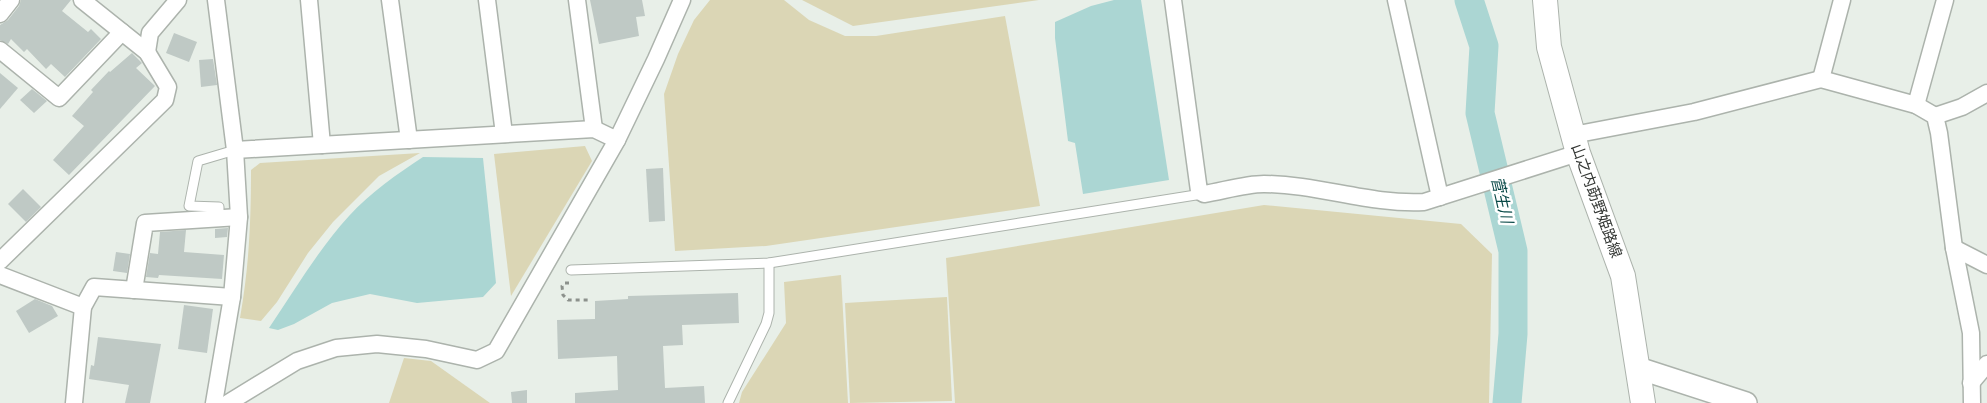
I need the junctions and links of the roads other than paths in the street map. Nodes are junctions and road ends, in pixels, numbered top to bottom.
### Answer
1 (11, 0) edge
2 (82, 0) edge
3 (178, 0) edge
4 (216, 0) edge
5 (309, 0) edge
6 (390, 0) edge
7 (487, 0) edge
8 (577, 0) edge
9 (682, 0) edge
10 (1173, 0) edge
11 (1396, 0) edge
12 (1545, 0) edge
13 (1842, 0) edge
14 (1945, 0) edge
15 (0, 14) edge
16 (122, 32) junction
17 (0, 50) edge
18 (147, 52) junction
19 (1821, 79) junction
20 (1987, 93) edge
21 (1916, 104) junction
22 (1935, 116) junction
23 (594, 129) junction
24 (504, 134) junction
25 (409, 140) junction
26 (617, 140) junction
27 (322, 145) junction
28 (1570, 149) junction
29 (235, 150) junction
30 (1204, 194) junction
31 (1443, 196) junction
32 (239, 217) junction
33 (219, 218) junction
34 (1954, 248) junction
35 (0, 261) edge
36 (769, 263) junction
37 (1987, 266) edge
38 (571, 270) dead end
39 (0, 275) edge
40 (134, 290) junction
41 (232, 297) junction
42 (83, 307) junction
43 (1987, 364) edge
44 (1638, 368) junction
45 (1972, 382) junction
46 (74, 403) edge
47 (214, 403) edge
48 (228, 403) edge
49 (728, 403) edge
50 (1643, 403) edge
51 (1746, 403) edge
52 (1972, 403) edge

1 - 15 street
2 - 16 street
3 - 18 street
4 - 29 street
5 - 27 street
6 - 25 street
7 - 24 street
8 - 23 street
9 - 26 street
10 - 30 street
11 - 31 street
12 - 28 main road, 山之内莇野姫路線
13 - 19 street
14 - 21 street
16 - 17 street
16 - 18 street
18 - 35 street
19 - 21 street
19 - 28 street
20 - 22 street
21 - 22 street
22 - 34 street
23 - 24 street
23 - 26 street
24 - 25 street
25 - 27 street
26 - 48 street
27 - 29 street
28 - 31 street
28 - 44 main road, 山之内莇野姫路線
29 - 32 street
29 - 33 lane
30 - 31 street
30 - 36 lane
32 - 33 street
32 - 41 street
33 - 40 street
34 - 37 street
34 - 45 street
36 - 38 lane
36 - 49 lane
39 - 42 street
40 - 41 street
40 - 42 street
41 - 47 street
42 - 46 street
43 - 45 street
44 - 50 main road, 山之内莇野姫路線
44 - 51 street
45 - 52 street

